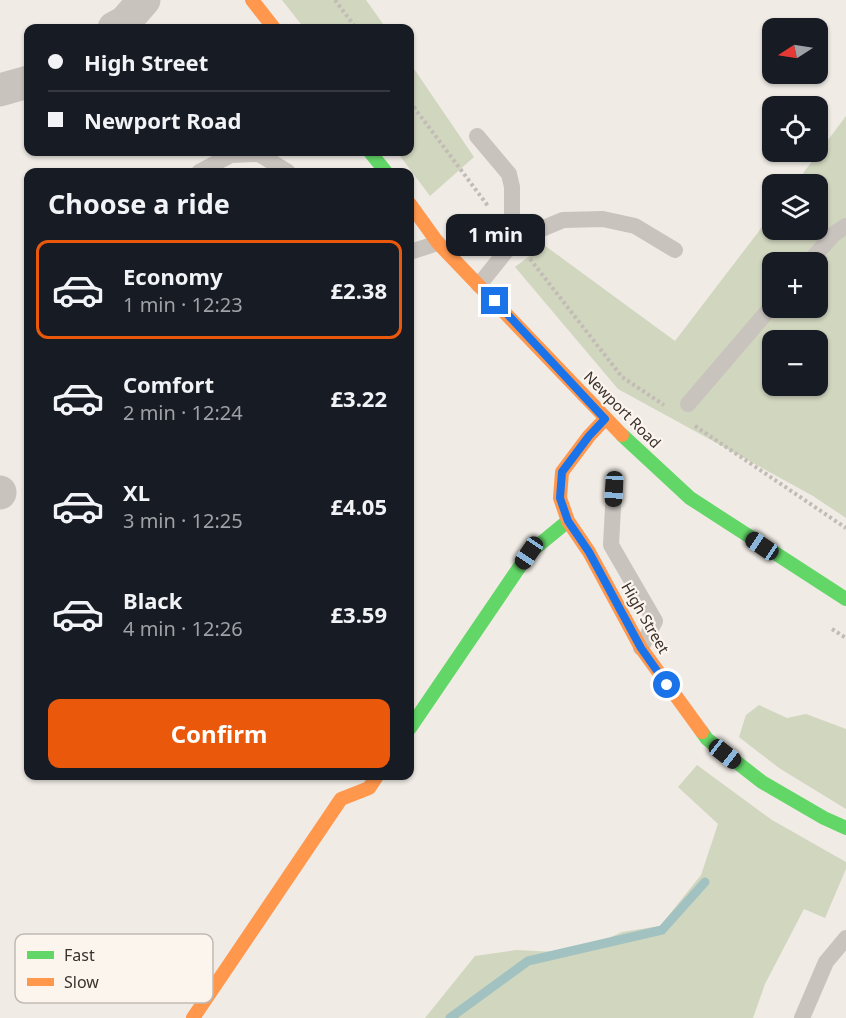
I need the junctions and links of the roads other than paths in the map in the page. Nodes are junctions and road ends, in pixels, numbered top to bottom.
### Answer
1 (144, 0) edge
2 (252, 0) edge
3 (121, 24) edge
4 (271, 24) edge
5 (24, 83) edge
6 (0, 90) edge
7 (477, 136) dead end
8 (229, 156) edge
9 (262, 156) edge
10 (373, 156) edge
11 (207, 168) edge
12 (282, 168) edge
13 (383, 168) edge
14 (414, 210) edge
15 (846, 226) edge
16 (515, 240) junction
17 (438, 243) junction
18 (675, 250) dead end
19 (414, 251) edge
20 (818, 252) edge
21 (479, 285) junction
22 (762, 318) edge
23 (688, 404) dead end
24 (605, 419) junction
25 (614, 489) dead end
26 (568, 521) junction
27 (846, 599) edge
28 (641, 648) junction
29 (414, 722) edge
30 (374, 780) edge
31 (846, 828) edge
32 (846, 938) edge
33 (213, 988) edge
34 (203, 1003) edge
35 (193, 1018) edge
36 (802, 1018) edge

1 - 3 street
2 - 4 street
5 - 6 street
7 - 16 lane
8 - 11 lane
9 - 12 lane
10 - 13 street
14 - 17 street, Newport Road
15 - 20 lane
16 - 18 lane
16 - 21 lane
17 - 19 lane
17 - 21 street, Newport Road
21 - 24 street, Newport Road
22 - 23 lane
24 - 26 street, High Street
24 - 27 street, Newport Road
25 - 28 lane
26 - 28 street, High Street
26 - 29 street
28 - 31 street, High Street
30 - 33 street
32 - 36 lane
34 - 35 street

